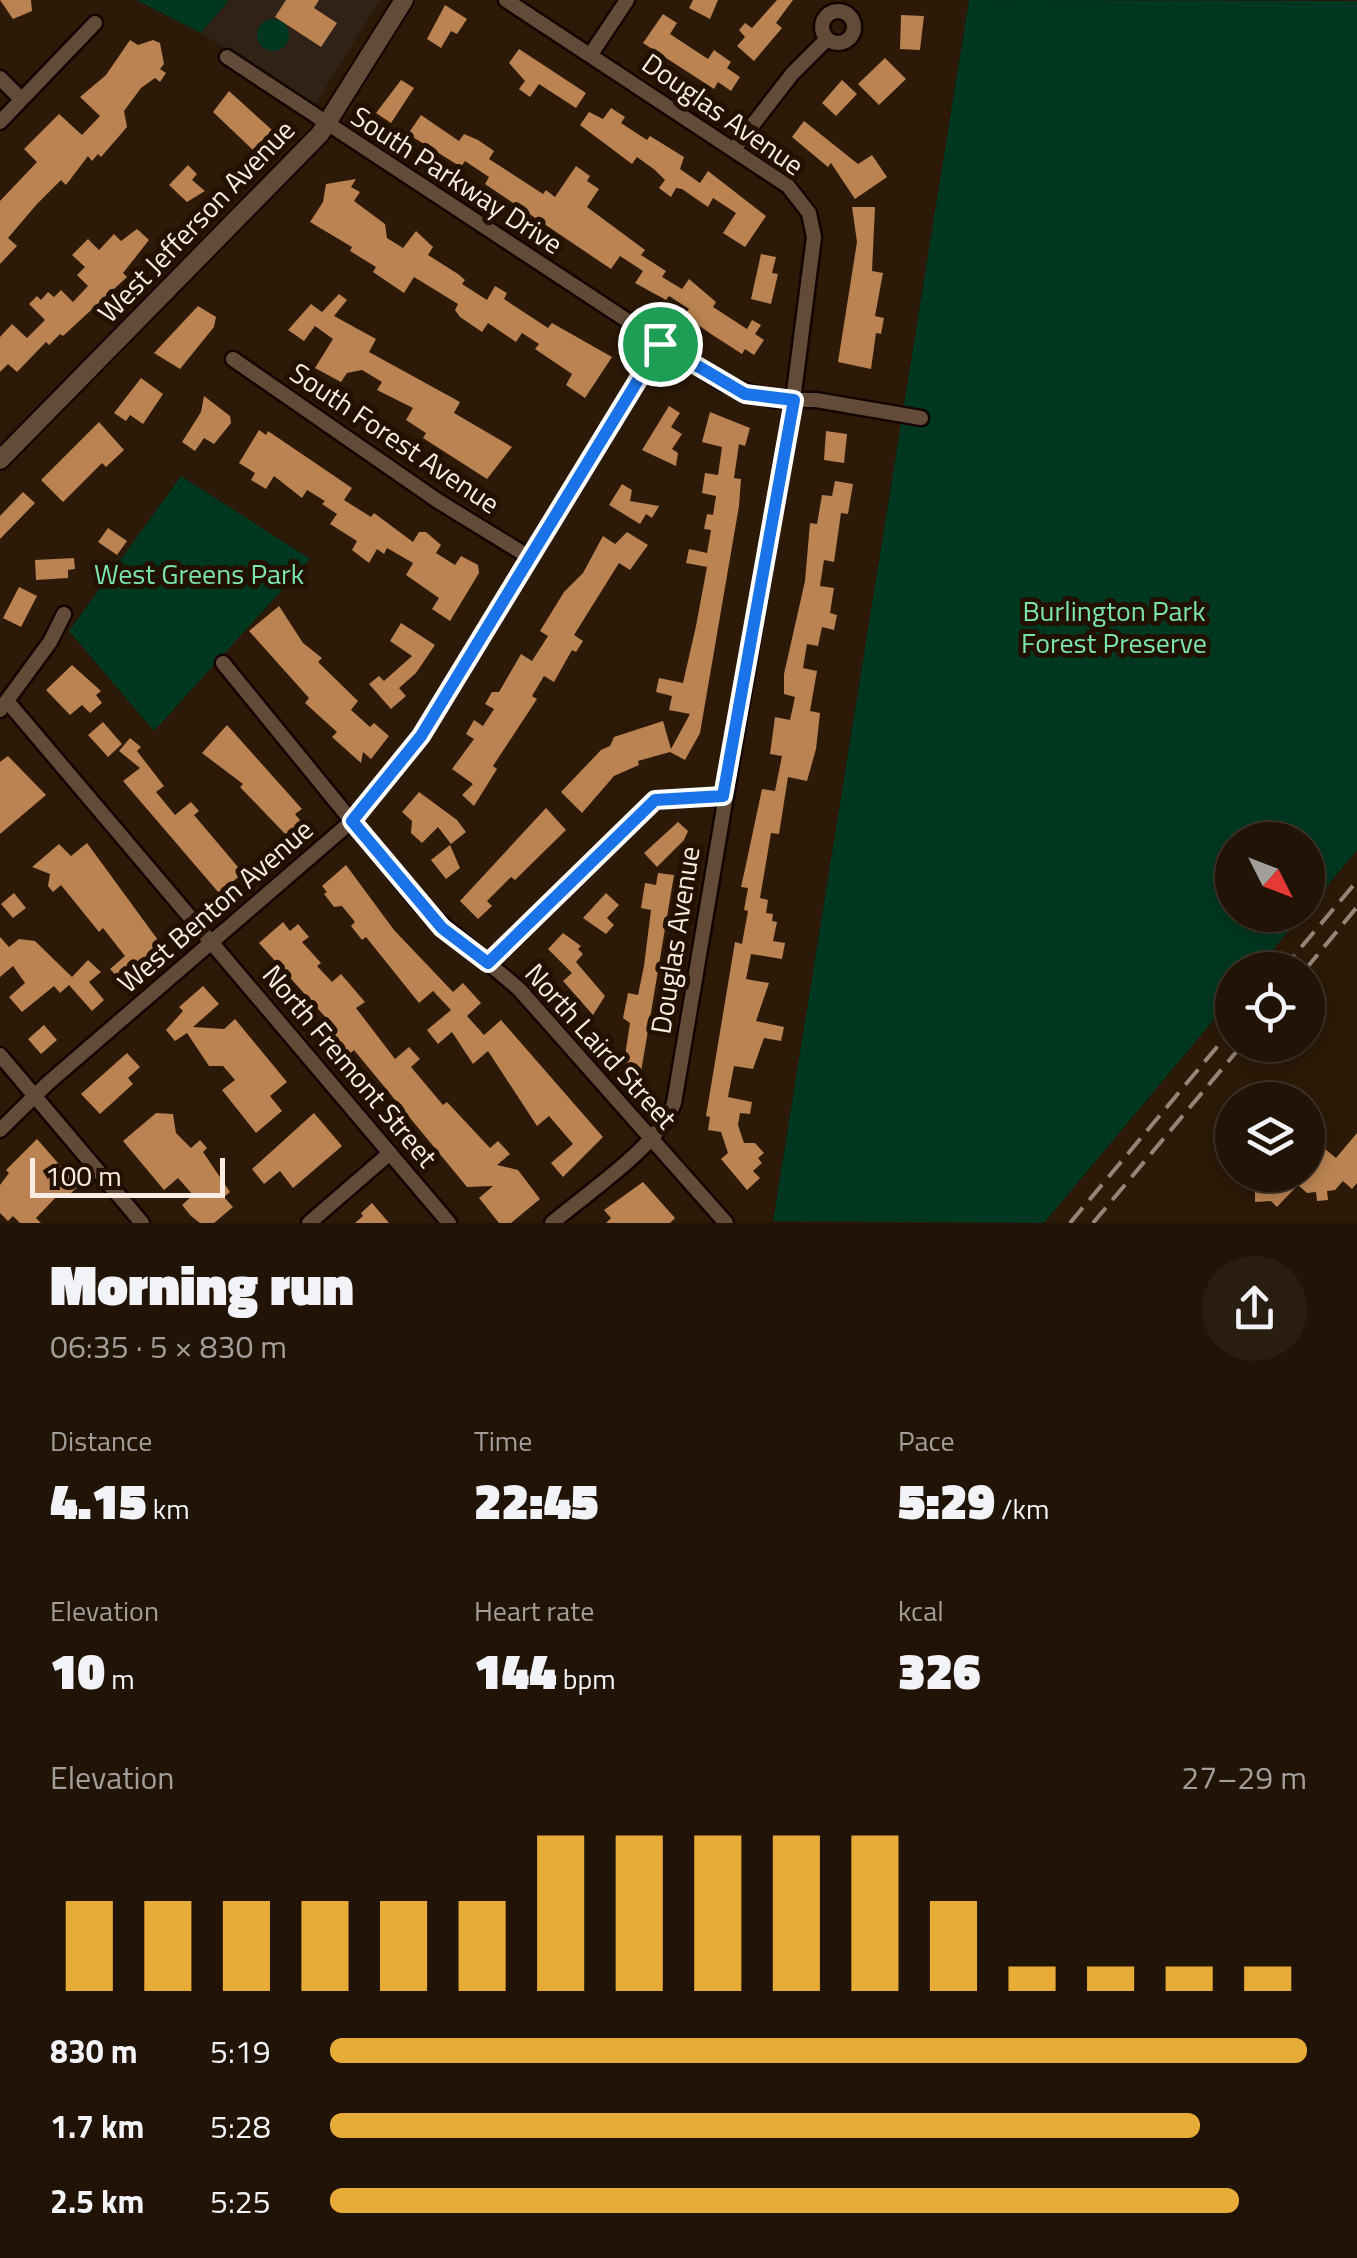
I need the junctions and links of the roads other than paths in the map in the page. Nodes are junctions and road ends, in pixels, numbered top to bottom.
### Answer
1 (404, 0) edge
2 (506, 0) edge
3 (628, 0) edge
4 (94, 24) dead end
5 (826, 39) dead end
6 (591, 54) junction
7 (227, 57) dead end
8 (0, 78) edge
9 (21, 99) junction
10 (0, 122) edge
11 (327, 125) junction
12 (734, 149) junction
13 (660, 344) junction
14 (233, 360) dead end
15 (794, 400) junction
16 (921, 418) dead end
17 (0, 460) edge
18 (529, 557) junction
19 (64, 614) dead end
20 (223, 662) dead end
21 (3, 705) edge
22 (723, 796) junction
23 (352, 821) junction
24 (212, 942) junction
25 (488, 963) junction
26 (0, 1055) edge
27 (35, 1095) junction
28 (0, 1130) edge
29 (651, 1138) junction
30 (390, 1153) junction
31 (142, 1223) edge
32 (309, 1223) edge
33 (449, 1223) edge
34 (552, 1223) edge
35 (726, 1223) edge

1 - 11 street, West Jefferson Avenue
2 - 6 street, Douglas Avenue
3 - 6 street
4 - 9 street
5 - 12 street
6 - 12 street, Douglas Avenue
7 - 11 street, South Parkway Drive
8 - 9 street
9 - 10 street
11 - 13 street, South Parkway Drive
11 - 17 street, West Jefferson Avenue
12 - 15 street, Douglas Avenue
13 - 15 street, South Parkway Drive
13 - 18 street, West Benton Avenue
14 - 18 street, South Forest Avenue
15 - 16 street, South Parkway Drive
15 - 22 street, Douglas Avenue
18 - 23 street, West Benton Avenue
19 - 21 street
20 - 23 street, North Laird Street
21 - 24 street, North Fremont Street
22 - 25 street
22 - 29 street, Douglas Avenue
23 - 24 street, West Benton Avenue
23 - 25 street, North Laird Street
24 - 27 street, West Benton Avenue
24 - 30 street, North Fremont Street
25 - 29 street, North Laird Street
26 - 27 street
27 - 28 street, West Benton Avenue
27 - 31 street
29 - 34 street, Douglas Avenue
29 - 35 street, North Laird Street
30 - 32 street
30 - 33 street, North Fremont Street

